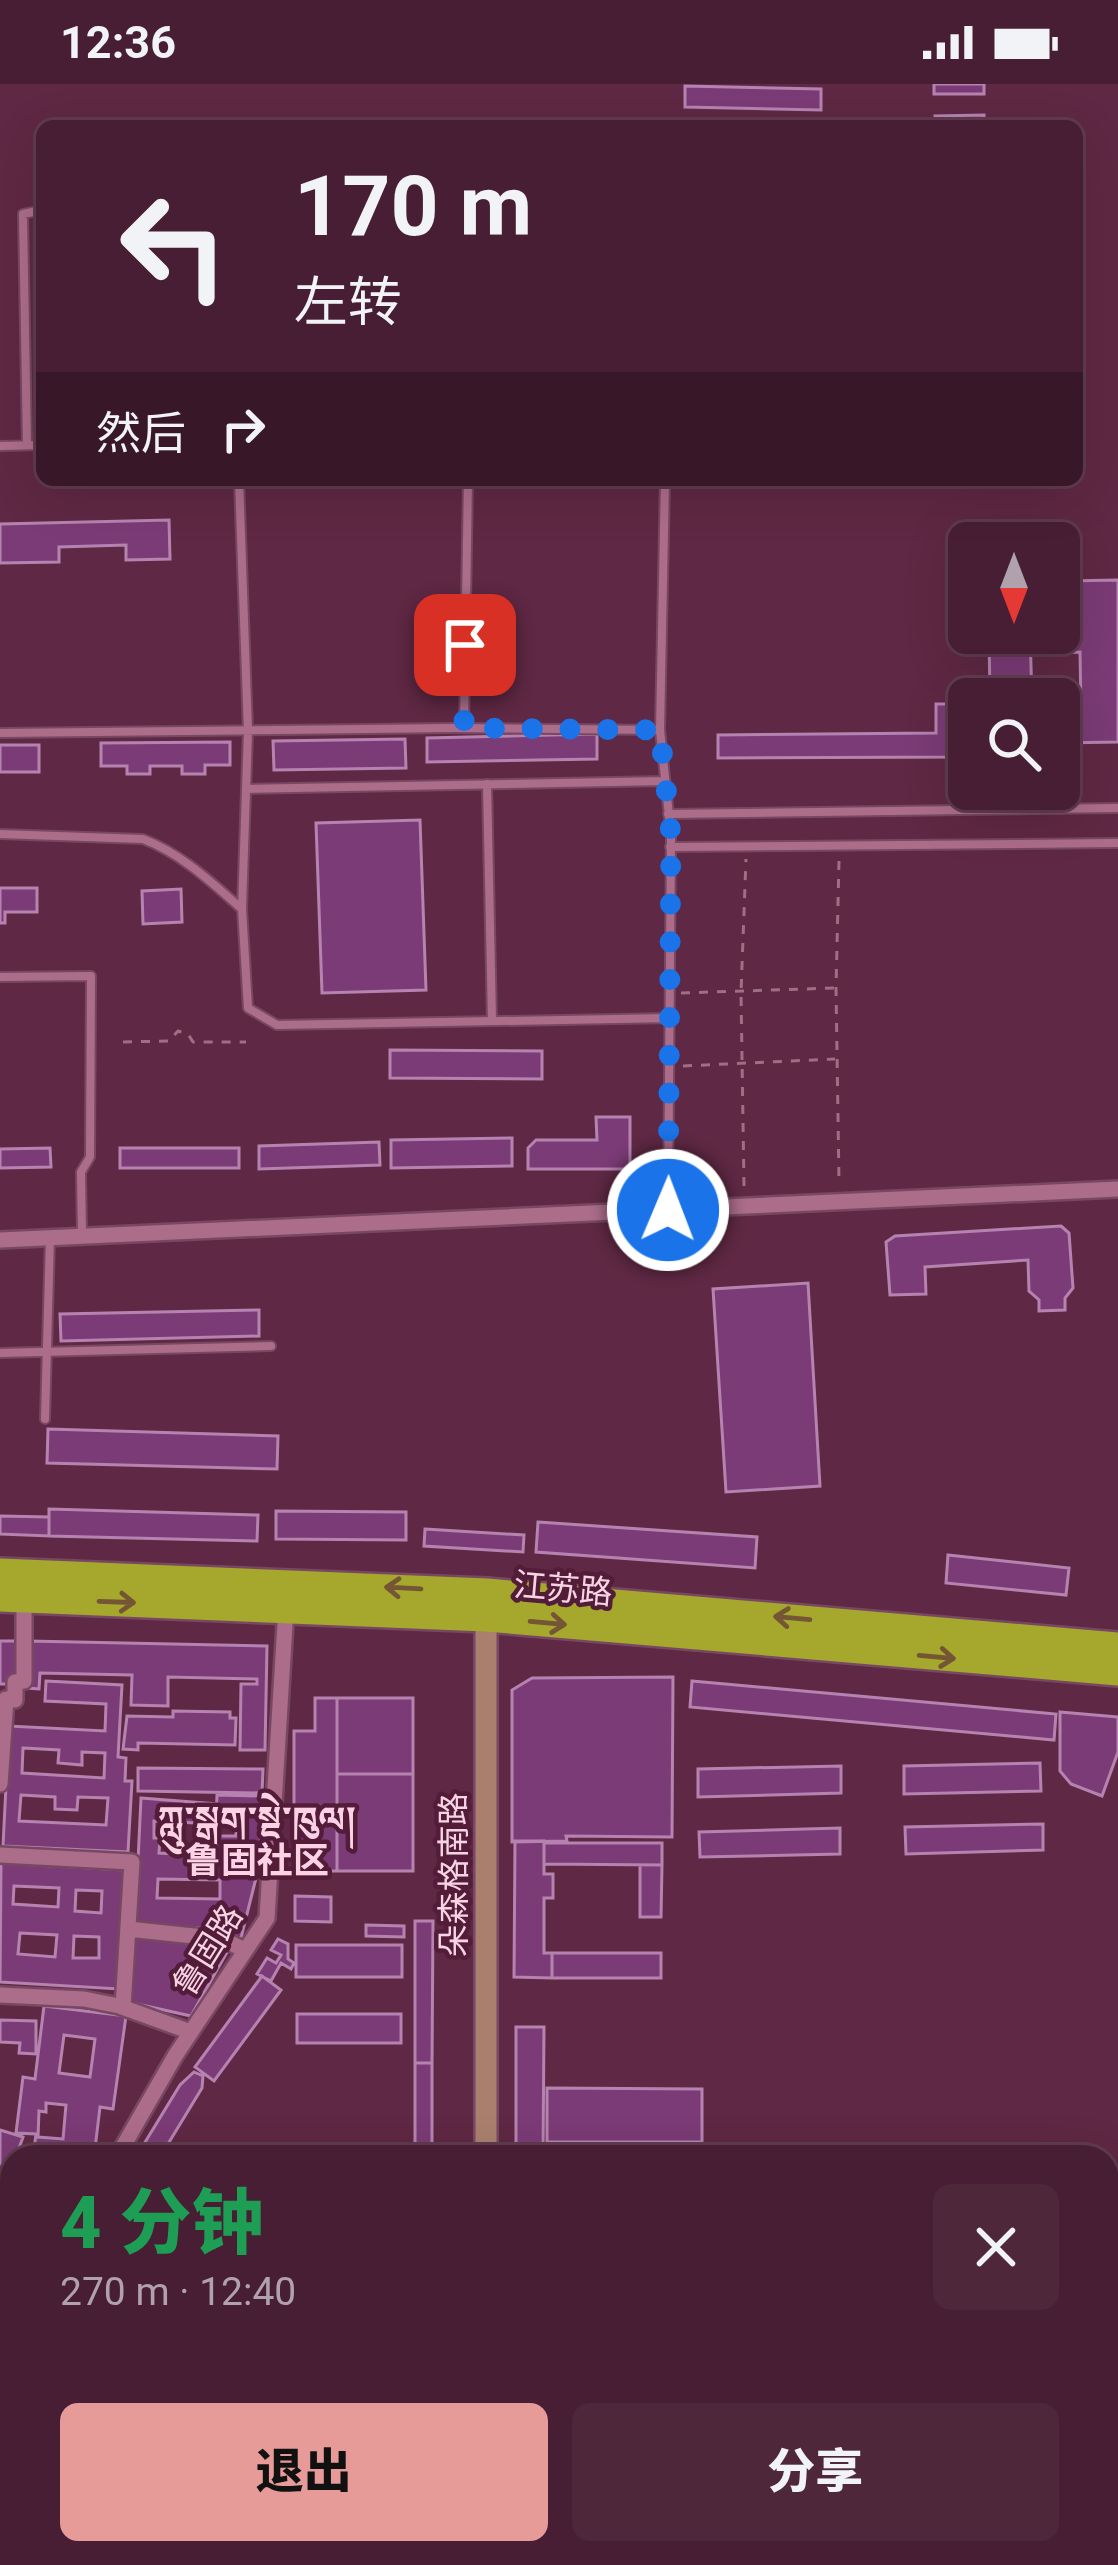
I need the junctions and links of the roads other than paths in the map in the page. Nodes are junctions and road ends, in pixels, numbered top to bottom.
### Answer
1 (36, 211) edge
2 (27, 445) junction
3 (36, 445) edge
4 (0, 446) edge
5 (239, 486) edge
6 (468, 486) edge
7 (665, 486) edge
8 (464, 728) junction
9 (660, 730) junction
10 (248, 731) junction
11 (0, 733) edge
12 (665, 781) junction
13 (488, 784) junction
14 (246, 788) junction
15 (1118, 808) edge
16 (668, 814) junction
17 (0, 834) edge
18 (1118, 843) edge
19 (670, 847) junction
20 (242, 909) junction
21 (0, 977) edge
22 (670, 1018) junction
23 (492, 1021) junction
24 (1118, 1189) edge
25 (668, 1210) junction
26 (82, 1236) junction
27 (50, 1238) junction
28 (0, 1240) edge
29 (272, 1346) dead end
30 (48, 1352) junction
31 (0, 1353) edge
32 (45, 1419) dead end
33 (0, 1572) edge
34 (12, 1599) edge
35 (486, 1605) junction
36 (286, 1608) junction
37 (1118, 1646) edge
38 (1118, 1672) edge
39 (0, 1784) edge
40 (3, 1856) edge
41 (128, 1929) junction
42 (245, 1951) junction
43 (0, 1995) edge
44 (123, 2007) junction
45 (191, 2032) junction
46 (124, 2145) edge
47 (486, 2145) edge

1 - 2 lane
2 - 3 lane
2 - 4 lane
5 - 10 lane
6 - 8 lane
7 - 9 lane
8 - 9 lane
8 - 10 lane
9 - 12 lane
10 - 11 lane
10 - 14 lane
12 - 13 lane
12 - 16 lane
13 - 14 lane
13 - 23 lane
14 - 20 lane
15 - 16 lane
16 - 19 lane
17 - 20 lane
18 - 19 lane
19 - 22 lane
20 - 23 lane
21 - 26 lane
22 - 23 lane
22 - 25 lane
24 - 25 street
25 - 26 street
26 - 27 street
27 - 28 street
27 - 30 lane
29 - 30 lane
30 - 31 lane
30 - 32 lane
35 -> 33 highway, 江苏路
34 -> 36 highway, 江苏路
34 - 39 street
35 - 36 highway, 江苏路
37 -> 35 highway, 江苏路
35 -> 38 highway, 江苏路
35 - 47 street, 朵森格南路
36 - 42 street, 鲁固路
40 - 41 street
41 - 42 street
41 - 44 street
42 - 45 street, 鲁固路
43 - 44 street
44 - 45 street
45 - 46 street, 鲁固路

